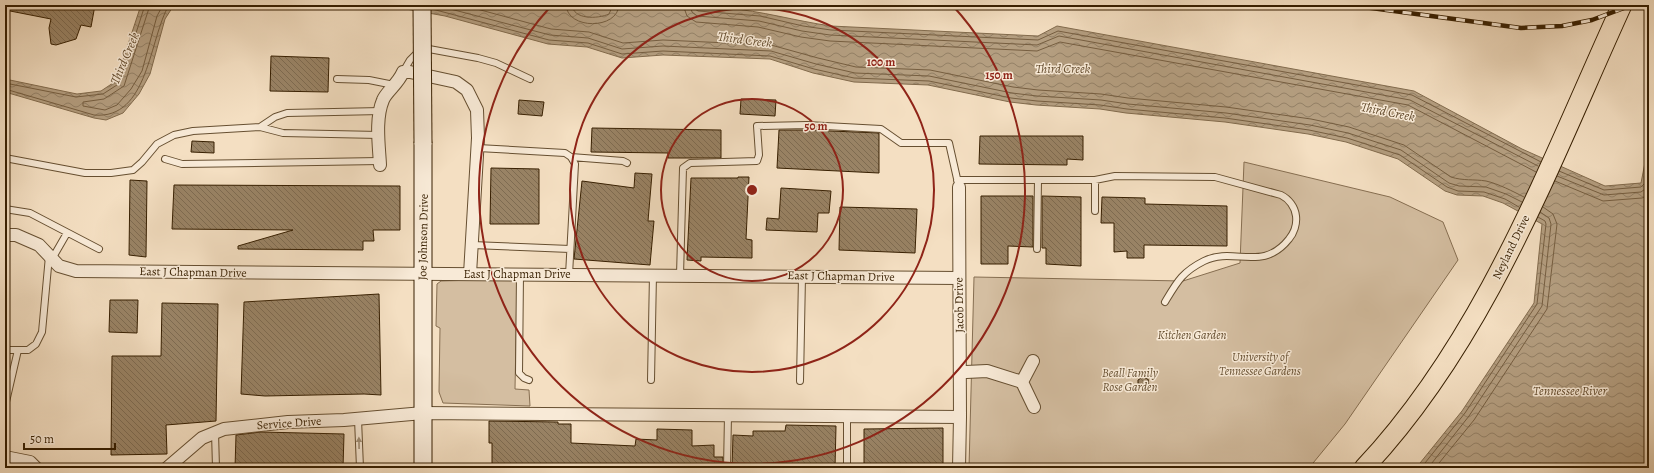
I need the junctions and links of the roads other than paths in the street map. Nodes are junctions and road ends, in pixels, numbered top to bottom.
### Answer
1 (422, 5) edge
2 (1622, 5) edge
3 (403, 72) junction
4 (336, 79) dead end
5 (530, 79) dead end
6 (395, 86) junction
7 (381, 111) junction
8 (260, 126) junction
9 (379, 135) junction
10 (478, 148) junction
11 (571, 157) junction
12 (5, 158) edge
13 (165, 159) dead end
14 (380, 163) joint
15 (627, 164) dead end
16 (1038, 180) junction
17 (1095, 180) junction
18 (958, 183) junction
19 (5, 209) edge
20 (1095, 211) dead end
21 (67, 232) junction
22 (5, 235) edge
23 (472, 245) junction
24 (99, 249) dead end
25 (570, 249) junction
26 (1037, 249) dead end
27 (50, 257) junction
28 (421, 274) junction
29 (470, 274) junction
30 (520, 274) junction
31 (569, 274) junction
32 (653, 274) junction
33 (680, 275) junction
34 (802, 276) junction
35 (959, 278) junction
36 (1164, 302) dead end
37 (5, 350) edge
38 (18, 350) junction
39 (1033, 361) dead end
40 (966, 372) dead end
41 (529, 380) dead end
42 (650, 380) dead end
43 (800, 381) dead end
44 (1022, 382) junction
45 (5, 406) edge
46 (1034, 407) dead end
47 (423, 413) junction
48 (728, 415) junction
49 (848, 416) junction
50 (960, 417) junction
51 (358, 419) junction
52 (215, 432) junction
53 (5, 457) edge
54 (36, 468) edge
55 (167, 468) edge
56 (216, 468) edge
57 (360, 468) edge
58 (422, 468) edge
59 (727, 468) edge
60 (847, 468) edge
61 (959, 468) edge
62 (1364, 468) edge

1 - 28 street, Joe Johnson Drive, bridge
2 - 62 main road, Neyland Drive
3 - 5 lane
3 - 6 street
3 - 10 street
4 - 6 lane
6 - 7 street
7 - 8 lane
7 - 9 street
8 - 9 lane
8 - 12 lane
9 - 14 street
10 - 11 lane
10 - 23 street
11 - 15 lane
11 - 25 lane
13 - 14 lane
16 - 17 lane
16 - 18 lane
16 - 26 lane
17 - 20 lane
17 - 36 lane
18 - 33 lane, Jacob Drive
18 - 35 street, Jacob Drive
19 - 21 lane
21 - 24 lane
21 - 27 lane
22 - 27 street, East J Chapman Drive
23 - 25 lane
23 - 29 street
25 - 31 lane
27 - 28 street, East J Chapman Drive
27 - 38 lane
28 - 29 street, East J Chapman Drive
28 - 47 street, Joe Johnson Drive
29 - 30 street, East J Chapman Drive
30 - 31 street, East J Chapman Drive
30 - 41 lane
31 - 32 street, East J Chapman Drive
32 - 33 street, East J Chapman Drive
32 - 42 lane
33 - 34 street, East J Chapman Drive
34 - 35 street, East J Chapman Drive
34 - 43 lane
35 - 50 street, Jacob Drive
37 - 38 lane
38 - 45 lane
39 - 44 street
40 - 44 street
44 - 46 street
47 - 48 street, Service Drive
47 - 51 street, Service Drive
47 - 58 street, Joe Johnson Drive
48 - 49 street, Service Drive
48 - 59 lane
49 - 50 street, Service Drive
49 - 60 lane
50 - 61 street, Jacob Drive
51 - 52 street, Service Drive
57 -> 51 lane
52 - 55 street, Service Drive
52 - 56 lane
53 - 54 street

